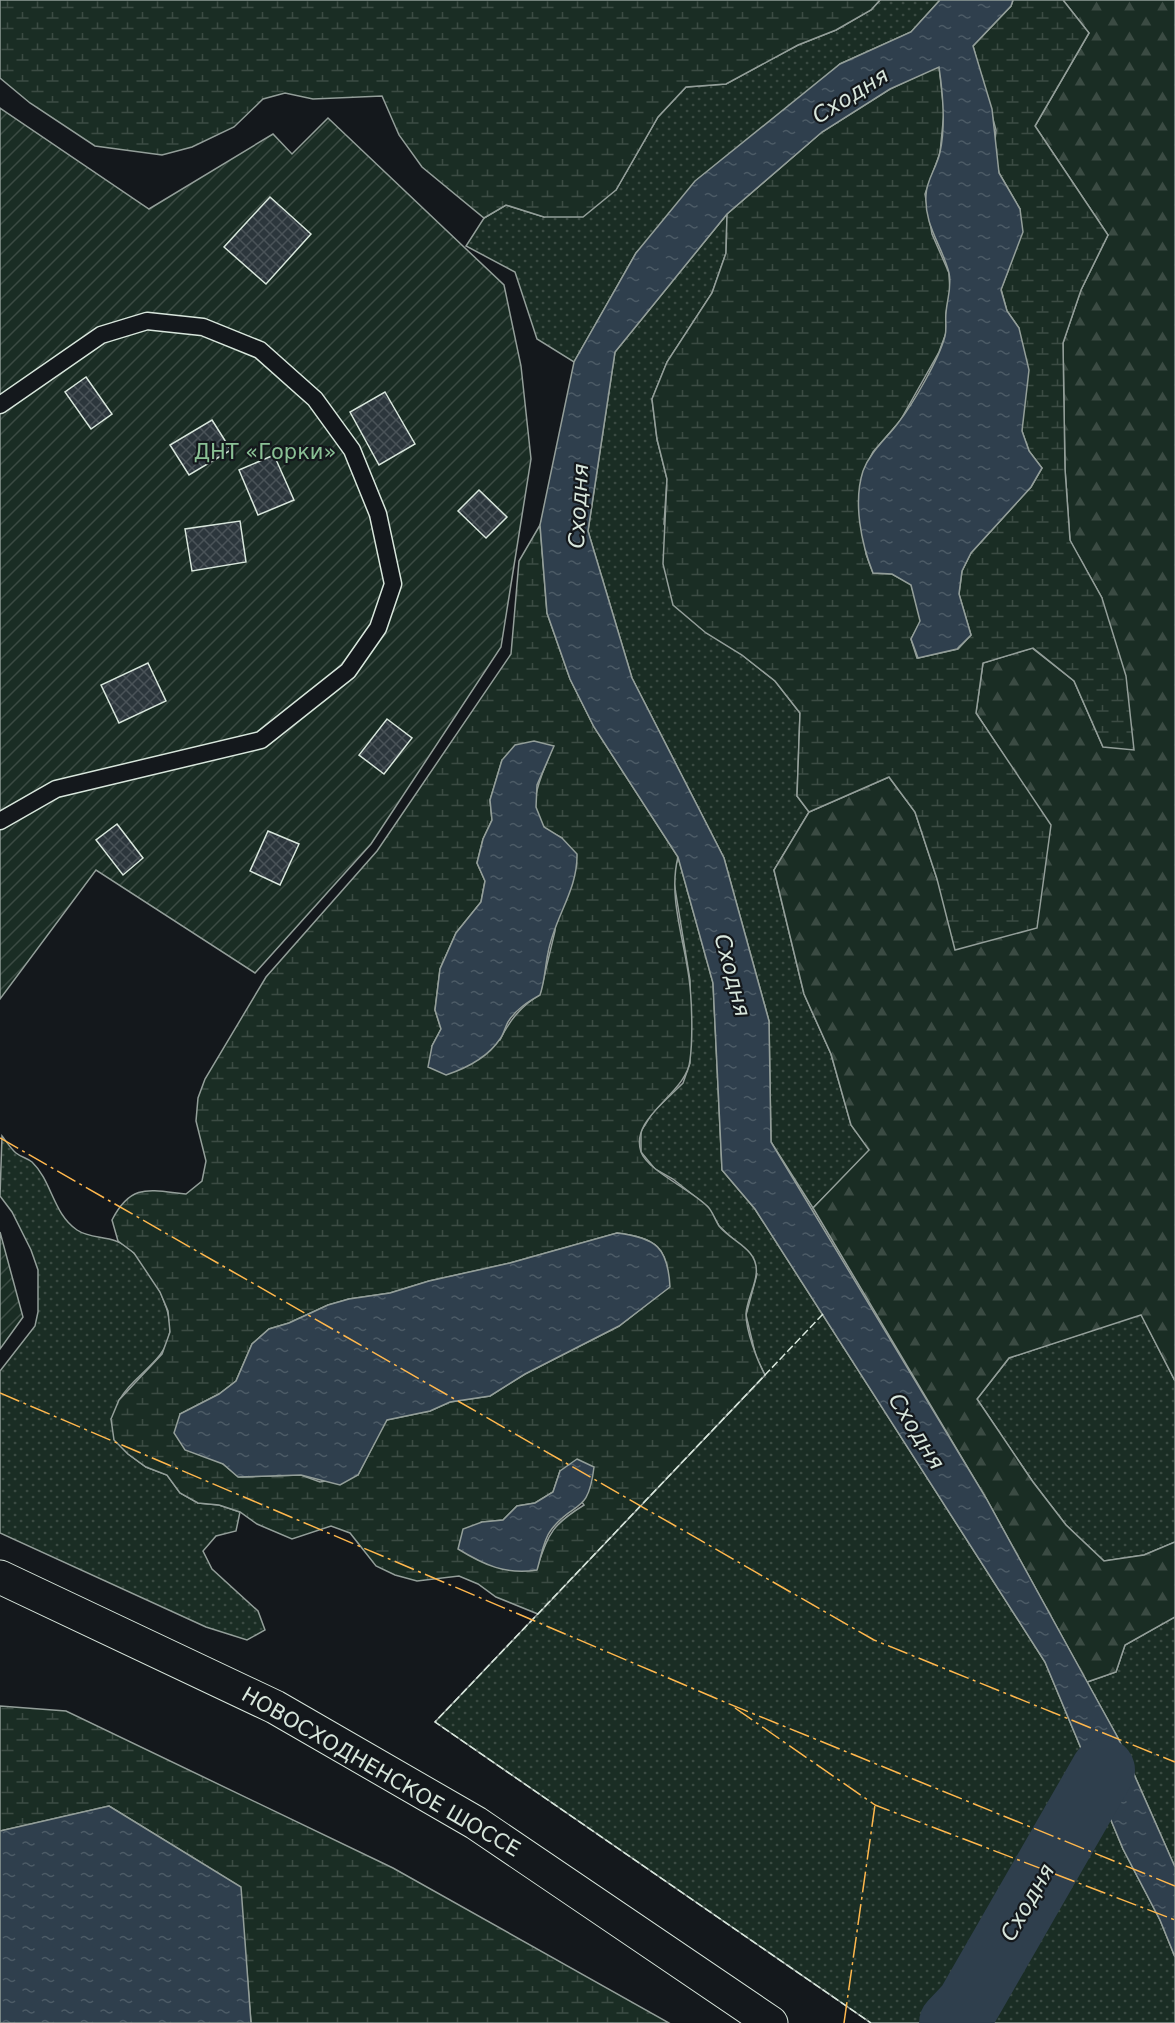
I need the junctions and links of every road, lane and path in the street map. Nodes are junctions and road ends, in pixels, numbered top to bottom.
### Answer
1 (0, 405) edge
2 (0, 821) edge
3 (0, 1577) edge
4 (771, 2023) edge

1 - 2 lane
3 - 4 main road, НОВОСХОДНЕНСКОЕ ШОССЕ

